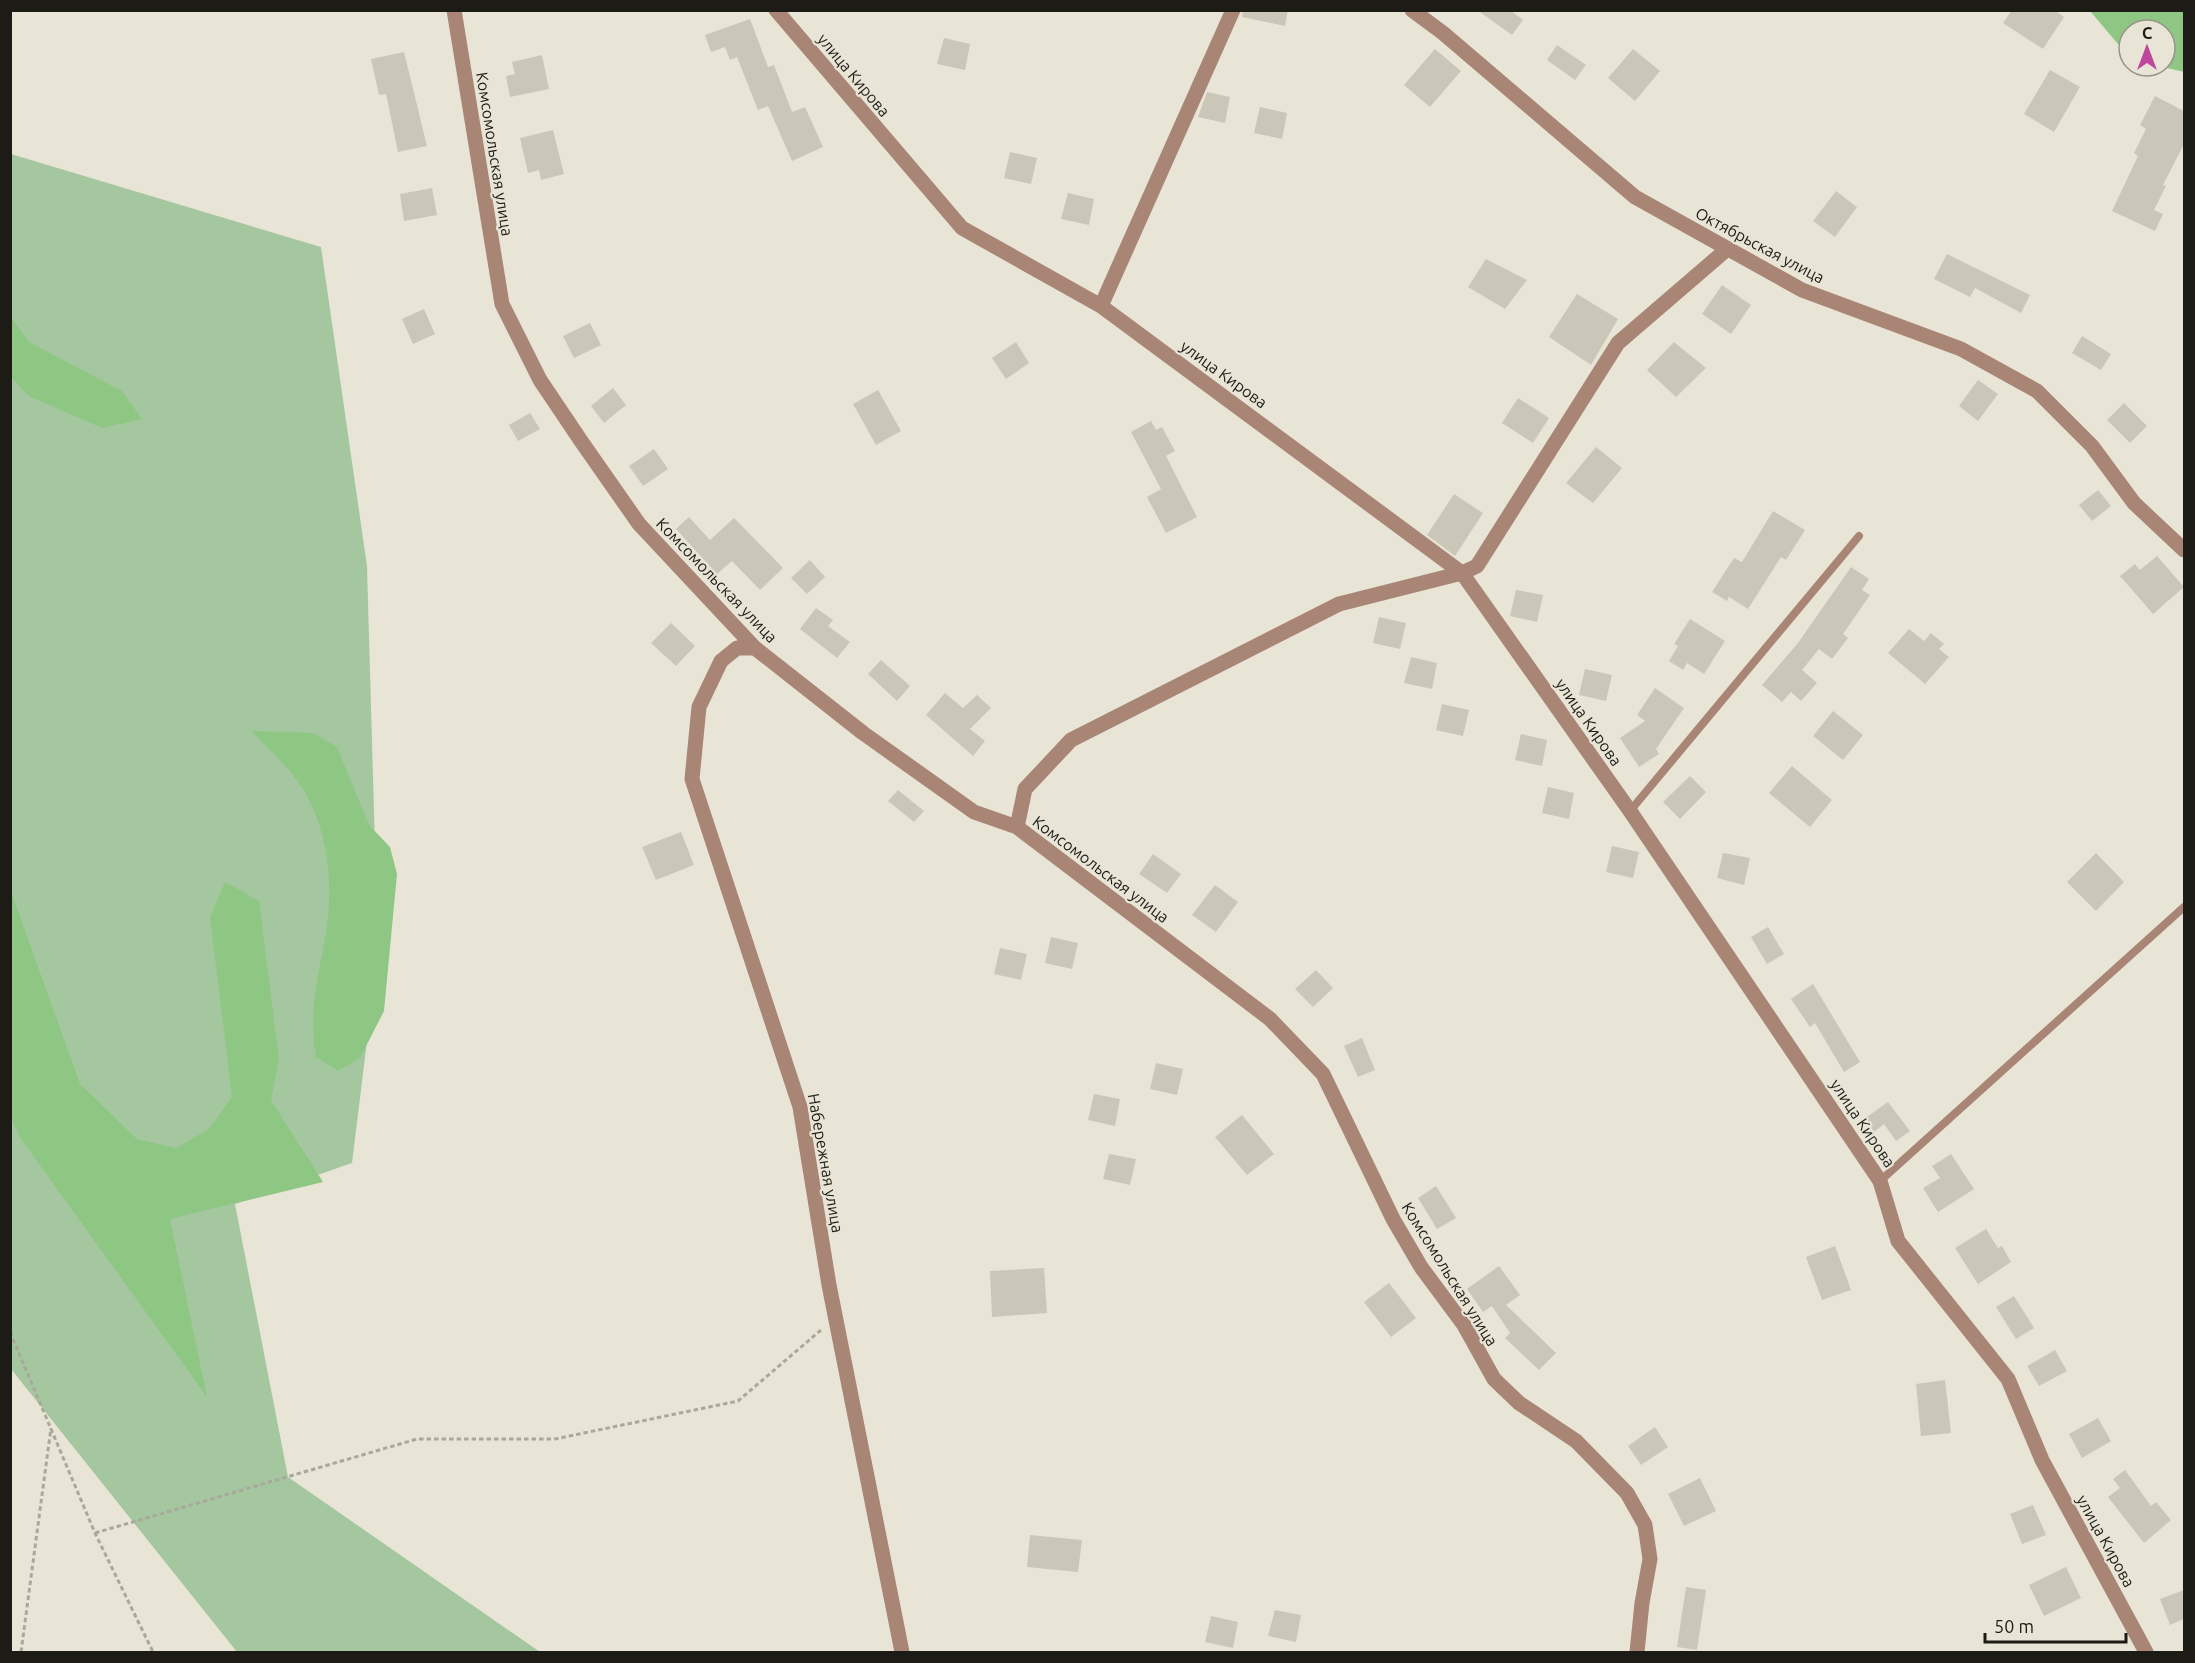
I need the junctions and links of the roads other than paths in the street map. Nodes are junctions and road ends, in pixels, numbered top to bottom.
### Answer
1 (454, 10) edge
2 (776, 10) edge
3 (1233, 10) edge
4 (1412, 10) edge
5 (1726, 250) junction
6 (1101, 306) junction
7 (1859, 536) dead end
8 (2184, 550) edge
9 (1462, 573) junction
10 (754, 648) junction
11 (1630, 812) junction
12 (1017, 827) junction
13 (2184, 907) edge
14 (1880, 1181) junction
15 (902, 1653) edge
16 (1637, 1653) edge
17 (2146, 1653) edge

1 - 10 street, Комсомольская улица
2 - 6 street, улица Кирова
3 - 6 street
4 - 5 street, Октябрьская улица
5 - 8 street, Октябрьская улица
5 - 9 street
6 - 9 street, улица Кирова
7 - 11 lane
9 - 11 street, улица Кирова
9 - 12 street
10 - 12 street, Комсомольская улица
10 - 15 street, Набережная улица
11 - 14 street, улица Кирова
12 - 16 street, Комсомольская улица
13 - 14 lane
14 - 17 street, улица Кирова

